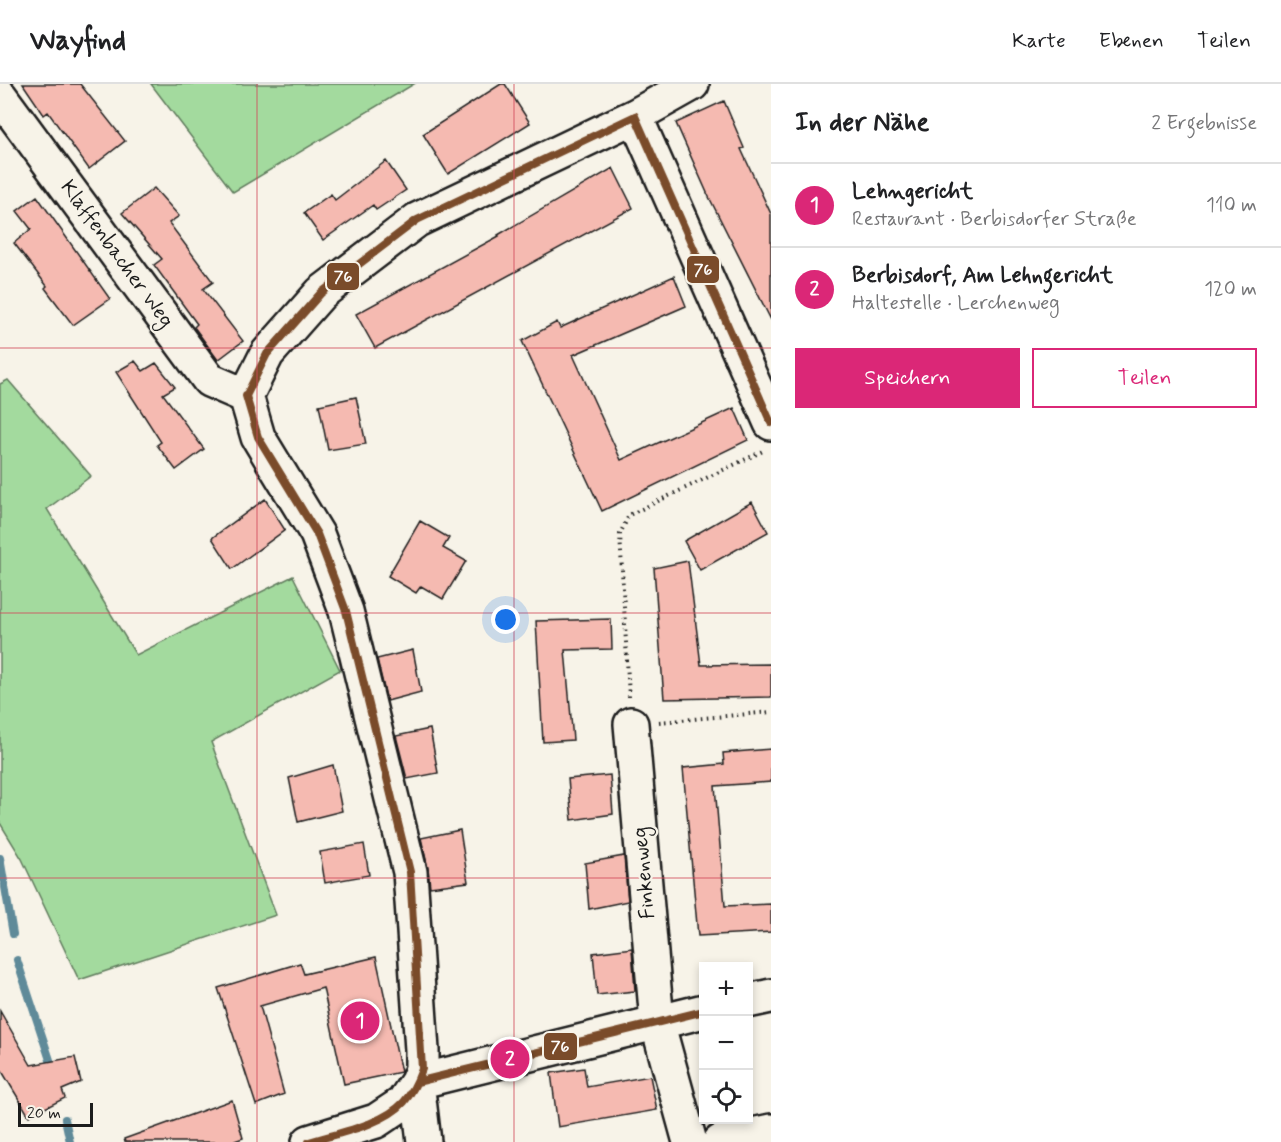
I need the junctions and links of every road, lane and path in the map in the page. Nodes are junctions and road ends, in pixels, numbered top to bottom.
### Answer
1 (692, 84) edge
2 (0, 96) edge
3 (635, 116) junction
4 (246, 396) junction
5 (771, 423) edge
6 (771, 447) edge
7 (771, 712) edge
8 (631, 724) junction
9 (771, 996) edge
10 (753, 1000) edge
11 (699, 1012) edge
12 (657, 1022) junction
13 (417, 1082) junction
14 (771, 1131) edge
15 (309, 1142) edge
16 (424, 1142) edge
17 (690, 1142) edge
18 (720, 1142) edge

1 - 3 street
2 - 4 street, Klaffenbacher Weg
3 - 4 street
3 - 5 street
4 - 13 street
6 - 8 path
7 - 8 path
8 - 12 street, Finkenweg
9 - 10 street
11 - 12 street
12 - 13 street
12 - 17 street, Finkenweg
13 - 15 street
13 - 16 street
14 - 18 street

